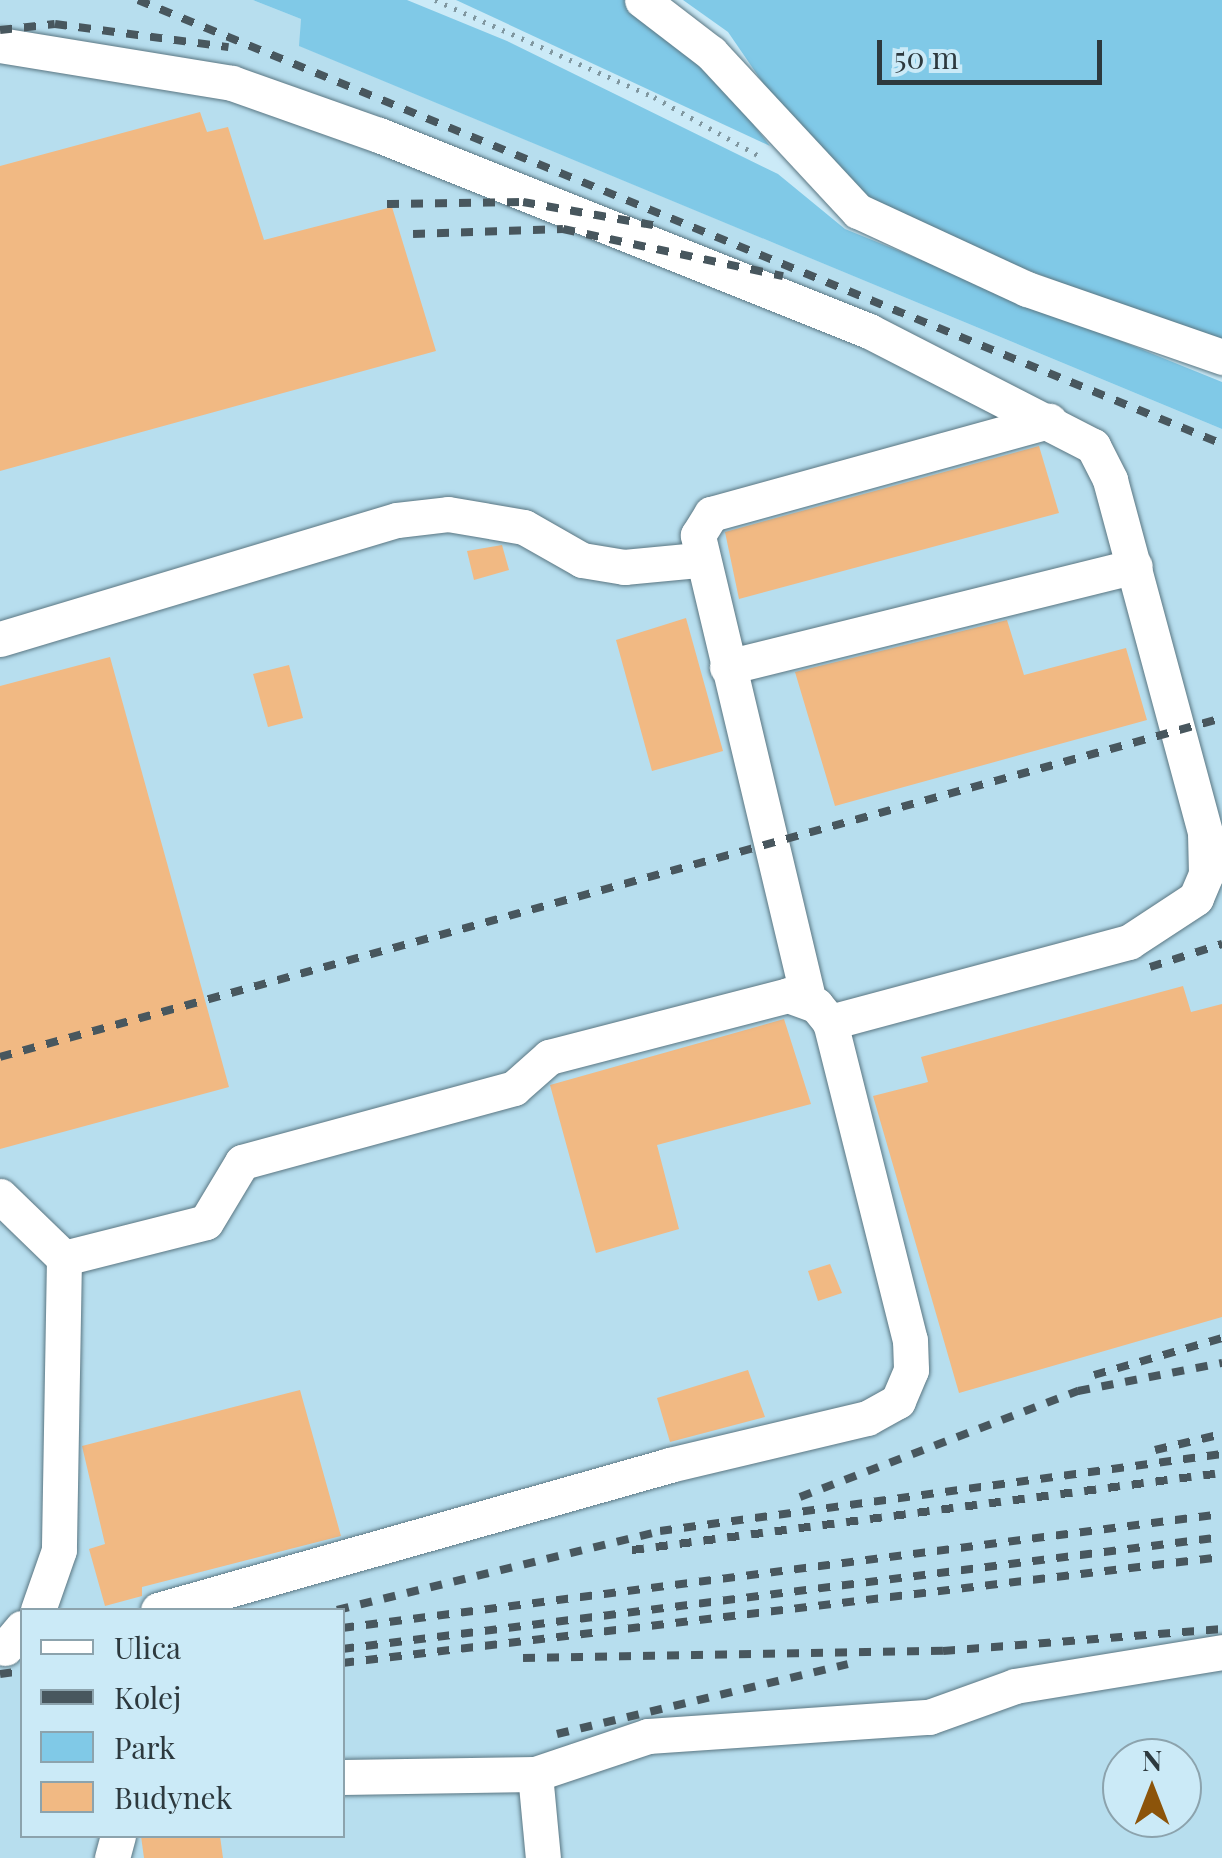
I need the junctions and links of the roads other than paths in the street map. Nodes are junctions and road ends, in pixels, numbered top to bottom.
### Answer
1 (642, 0) edge
2 (0, 45) edge
3 (1222, 356) edge
4 (1049, 421) junction
5 (698, 560) junction
6 (1135, 566) junction
7 (0, 639) edge
8 (726, 667) junction
9 (819, 1012) junction
10 (0, 1196) edge
11 (64, 1258) junction
12 (39, 1608) edge
13 (165, 1608) edge
14 (1222, 1652) edge
15 (535, 1774) junction
16 (345, 1777) edge
17 (543, 1858) edge

1 - 3 lane
2 - 4 lane
4 - 5 lane
4 - 6 lane
5 - 7 lane
5 - 8 lane
6 - 8 lane
6 - 9 lane
8 - 9 lane
9 - 11 lane
9 - 13 lane
10 - 11 lane
11 - 12 lane
14 - 15 lane
15 - 16 lane
15 - 17 lane

